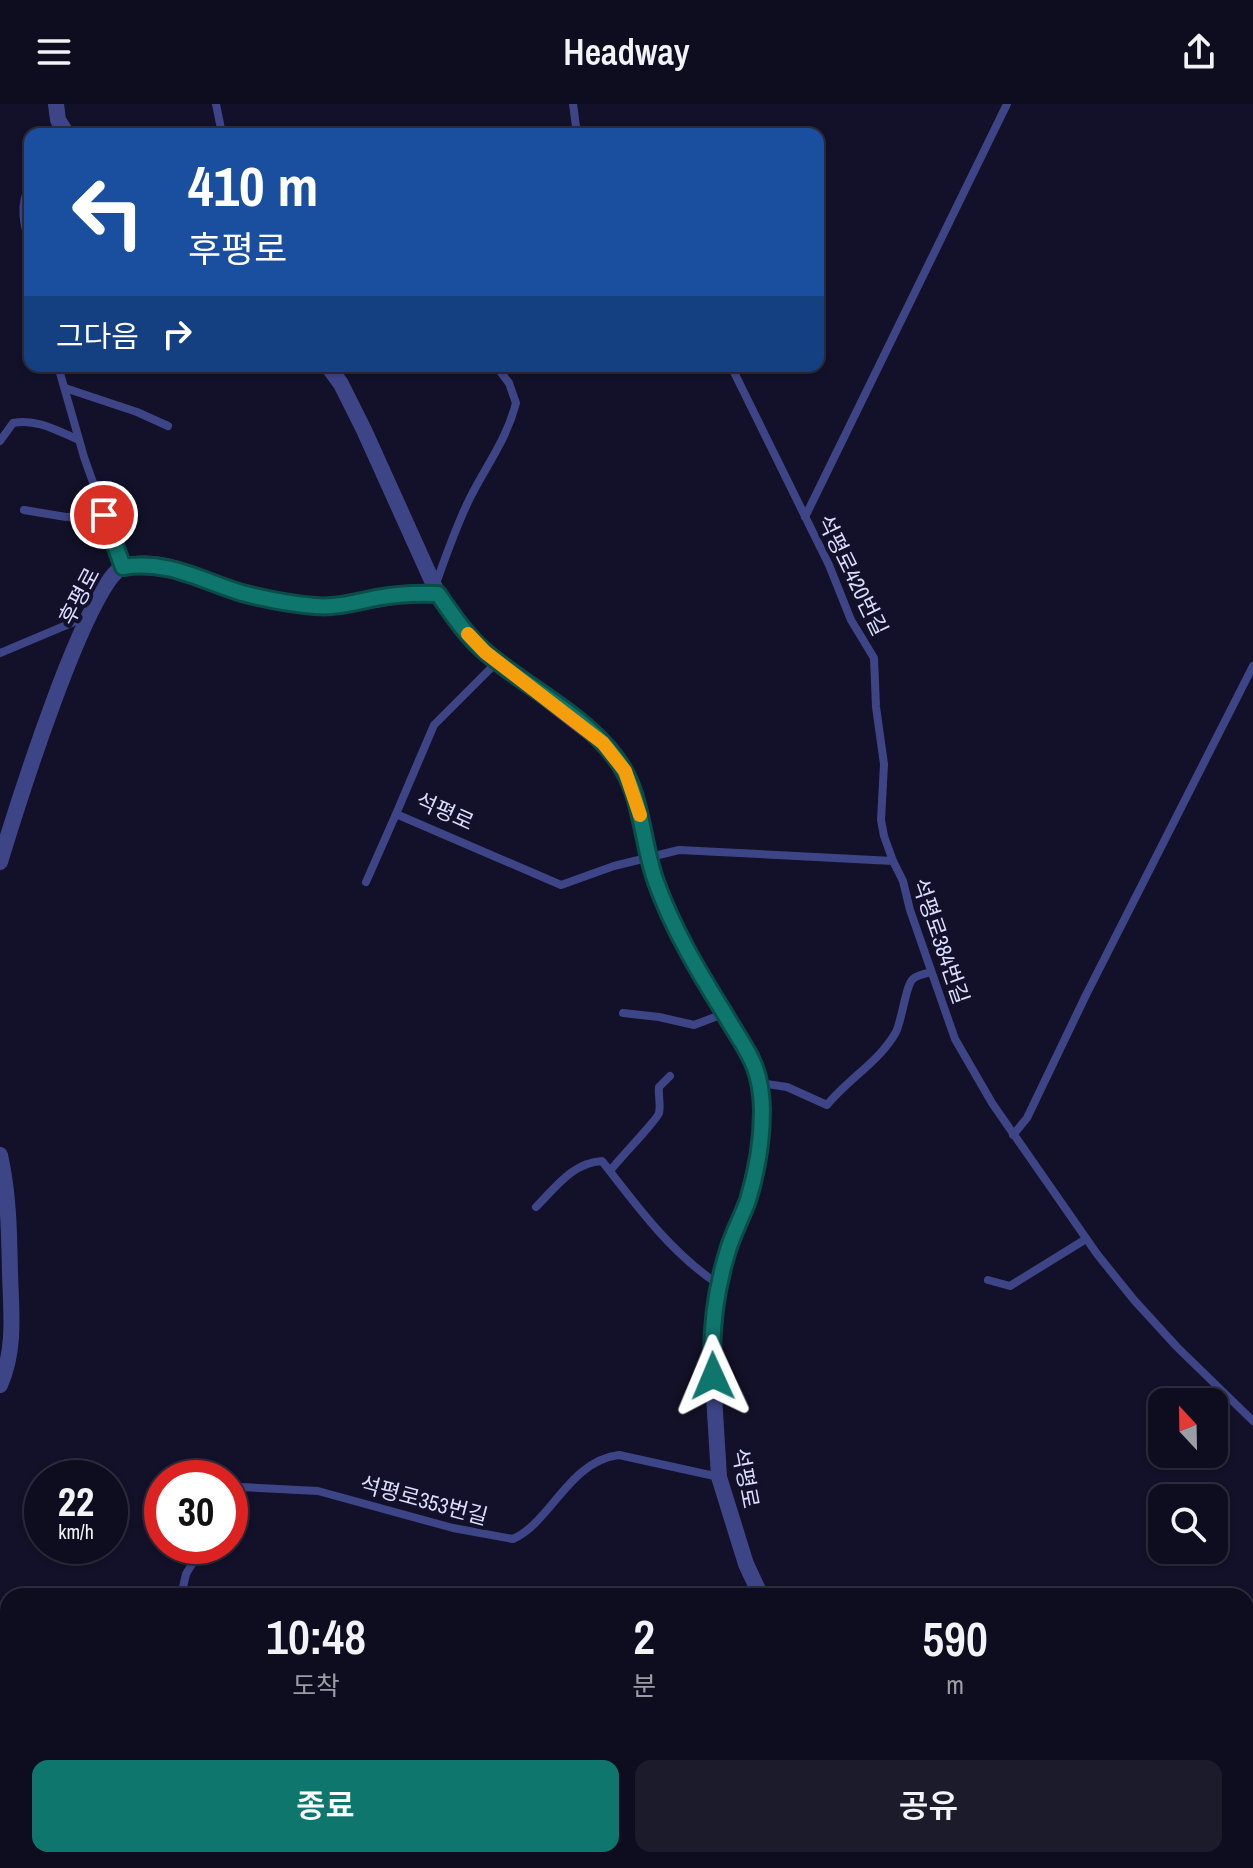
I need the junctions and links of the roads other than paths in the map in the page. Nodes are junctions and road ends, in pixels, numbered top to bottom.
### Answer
1 (216, 104) edge
2 (573, 104) edge
3 (1007, 104) edge
4 (52, 105) edge
5 (63, 128) edge
6 (221, 128) edge
7 (576, 128) edge
8 (60, 372) edge
9 (332, 372) edge
10 (500, 372) edge
11 (734, 372) edge
12 (65, 388) junction
13 (168, 426) dead end
14 (79, 440) junction
15 (0, 441) edge
16 (24, 510) dead end
17 (104, 515) junction
18 (805, 517) junction
19 (123, 567) junction
20 (436, 590) junction
21 (90, 615) junction
22 (0, 653) edge
23 (498, 661) junction
24 (1253, 666) edge
25 (396, 814) junction
26 (649, 856) junction
27 (893, 861) junction
28 (0, 862) edge
29 (366, 882) dead end
30 (930, 972) junction
31 (623, 1013) dead end
32 (724, 1014) junction
33 (670, 1076) dead end
34 (760, 1083) junction
35 (1013, 1135) junction
36 (0, 1155) edge
37 (610, 1171) junction
38 (536, 1207) dead end
39 (1086, 1239) junction
40 (988, 1280) dead end
41 (718, 1284) junction
42 (0, 1385) edge
43 (1253, 1421) edge
44 (719, 1477) junction
45 (248, 1487) edge
46 (192, 1564) edge
47 (183, 1588) edge
48 (757, 1588) edge

1 - 6 lane
2 - 7 lane
3 - 18 lane
4 - 5 street
8 - 12 lane
9 - 20 street, 석평로
10 - 20 lane
11 - 18 lane, 석평로420번길
12 - 13 lane
12 - 14 lane
14 - 15 lane
14 - 17 lane
16 - 17 lane
17 - 19 lane
18 - 27 lane, 석평로420번길
19 - 20 street, 후평로
19 - 21 street, 후평로
20 - 23 street, 석평로
21 - 22 lane
21 - 28 street, 후평로
23 - 25 lane, 석평로
23 - 26 street, 석평로
24 - 35 lane
25 - 26 lane, 석평로
25 - 29 lane
26 - 27 lane, 석평로384번길
26 - 32 street, 석평로
27 - 30 lane, 석평로384번길
30 - 34 lane
30 - 35 lane, 석평로384번길
31 - 32 lane
32 - 34 street, 석평로
33 - 37 lane
34 - 41 street, 석평로
35 - 39 lane, 석평로384번길
36 - 42 street
37 - 38 lane
37 - 41 lane
39 - 40 lane
39 - 43 lane, 석평로384번길
41 - 44 street, 석평로
44 - 45 lane, 석평로353번길
44 - 48 street, 석평로
46 - 47 lane

